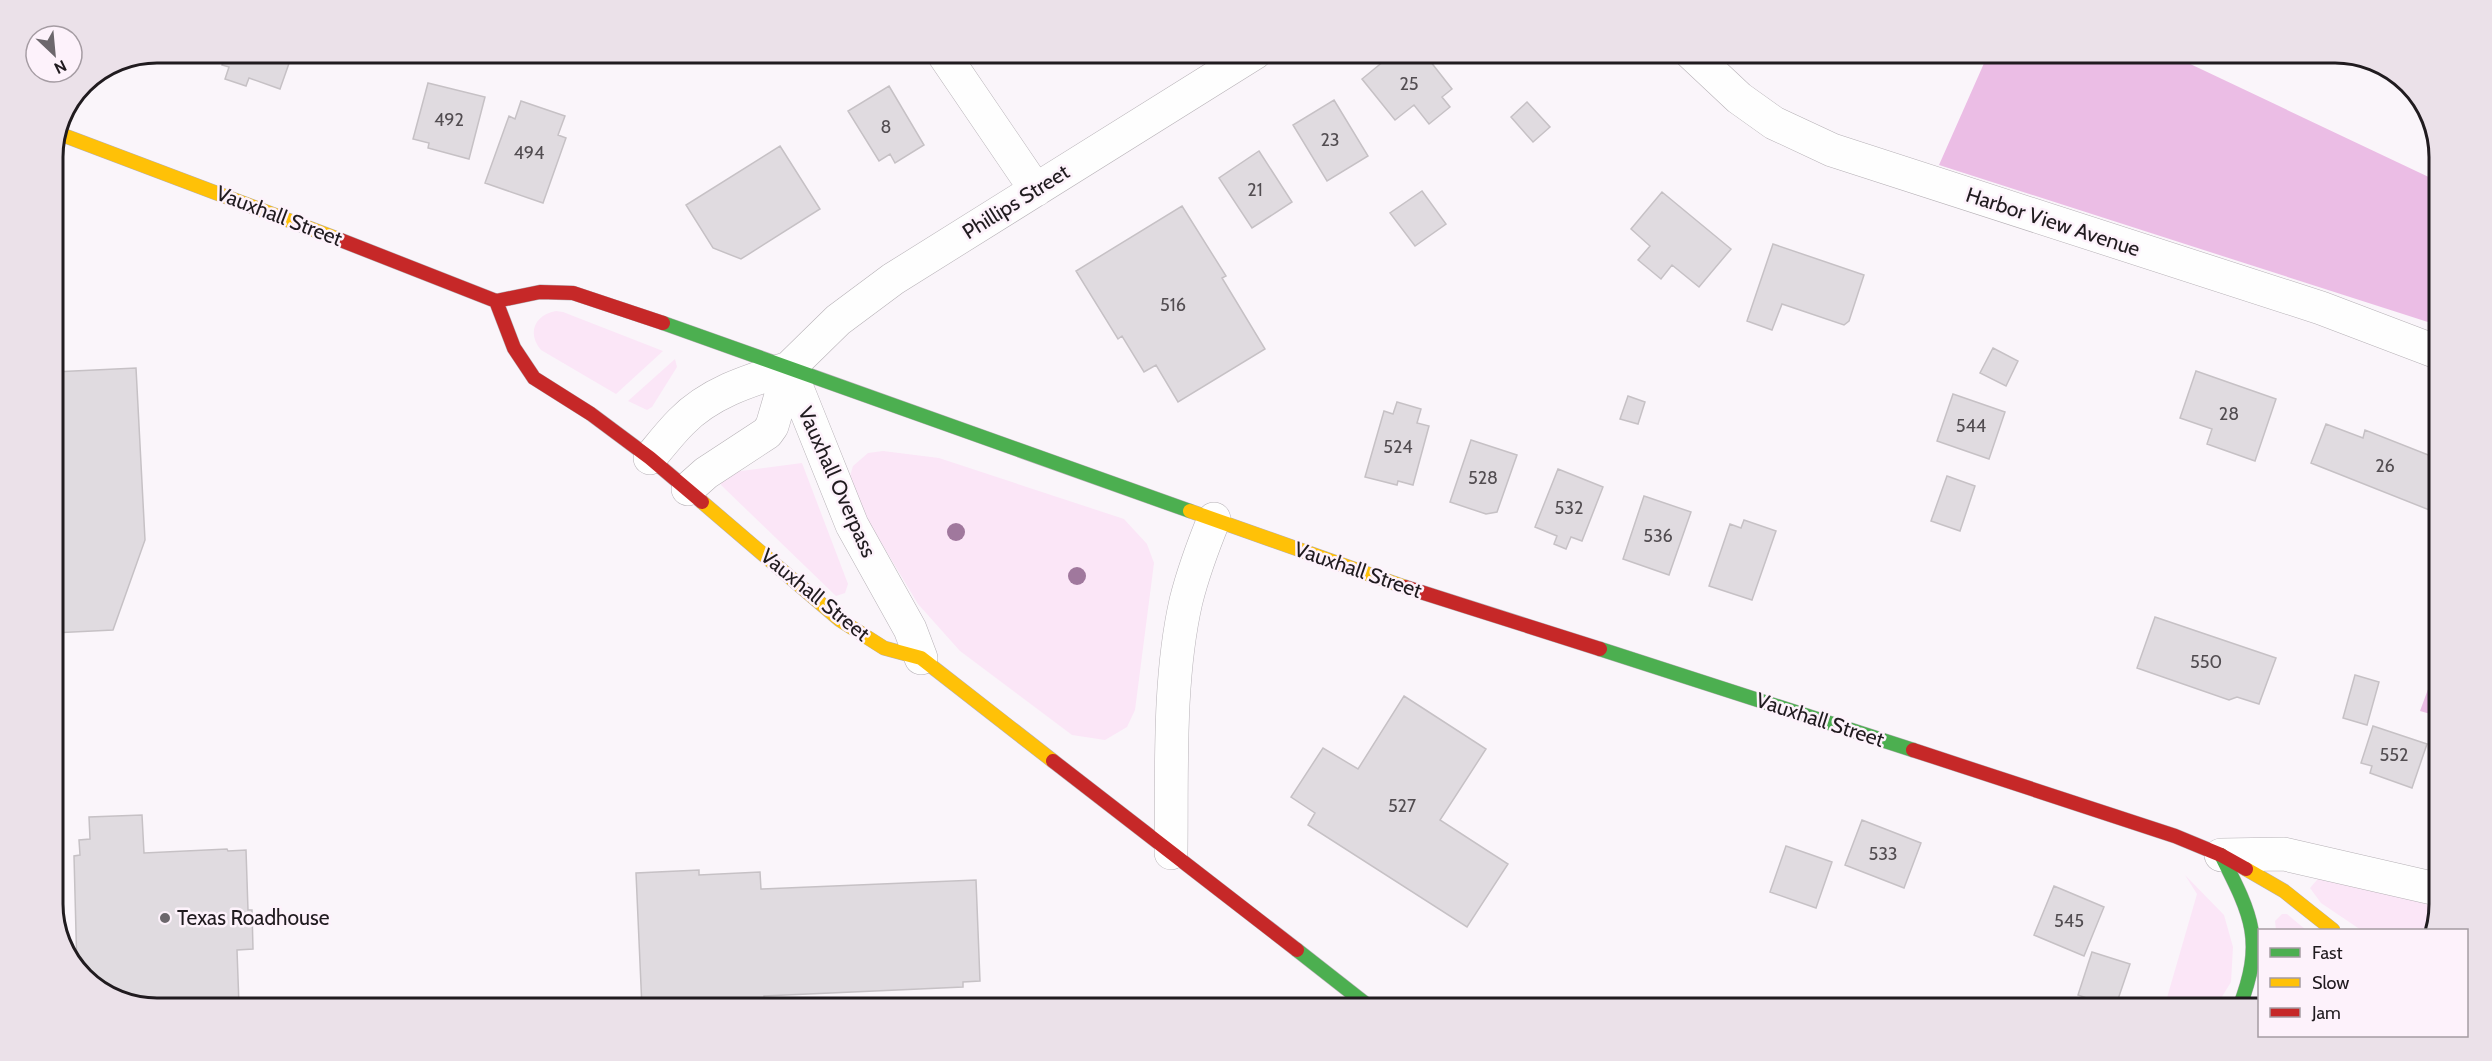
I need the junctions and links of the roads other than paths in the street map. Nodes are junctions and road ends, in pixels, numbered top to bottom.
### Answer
1 (949, 63) edge
2 (1238, 63) edge
3 (1702, 63) edge
4 (65, 137) edge
5 (1036, 190) junction
6 (496, 301) junction
7 (2429, 349) edge
8 (789, 368) junction
9 (650, 458) junction
10 (688, 489) junction
11 (1214, 519) junction
12 (921, 658) junction
13 (1171, 853) junction
14 (2221, 855) junction
15 (2429, 887) edge
16 (2332, 929) edge
17 (1358, 998) edge
18 (2243, 998) edge

1 - 5 street
2 - 5 street, Phillips Street
3 - 7 street, Harbor View Avenue
4 - 6 street, Vauxhall Street
5 - 8 street, Phillips Street
6 - 8 street, Vauxhall Street
6 - 9 street, Vauxhall Street
8 - 9 street, Phillips Street
8 - 10 street, Phillips Street
8 - 11 street, Vauxhall Street
8 - 12 street, Vauxhall Overpass
9 - 10 street, Vauxhall Street
10 - 12 street, Vauxhall Street
11 - 13 street
11 - 14 street, Vauxhall Street
12 - 13 street, Vauxhall Street
13 - 17 street, Vauxhall Street
14 - 15 street, Vauxhall Street
14 - 16 street
14 - 18 street

